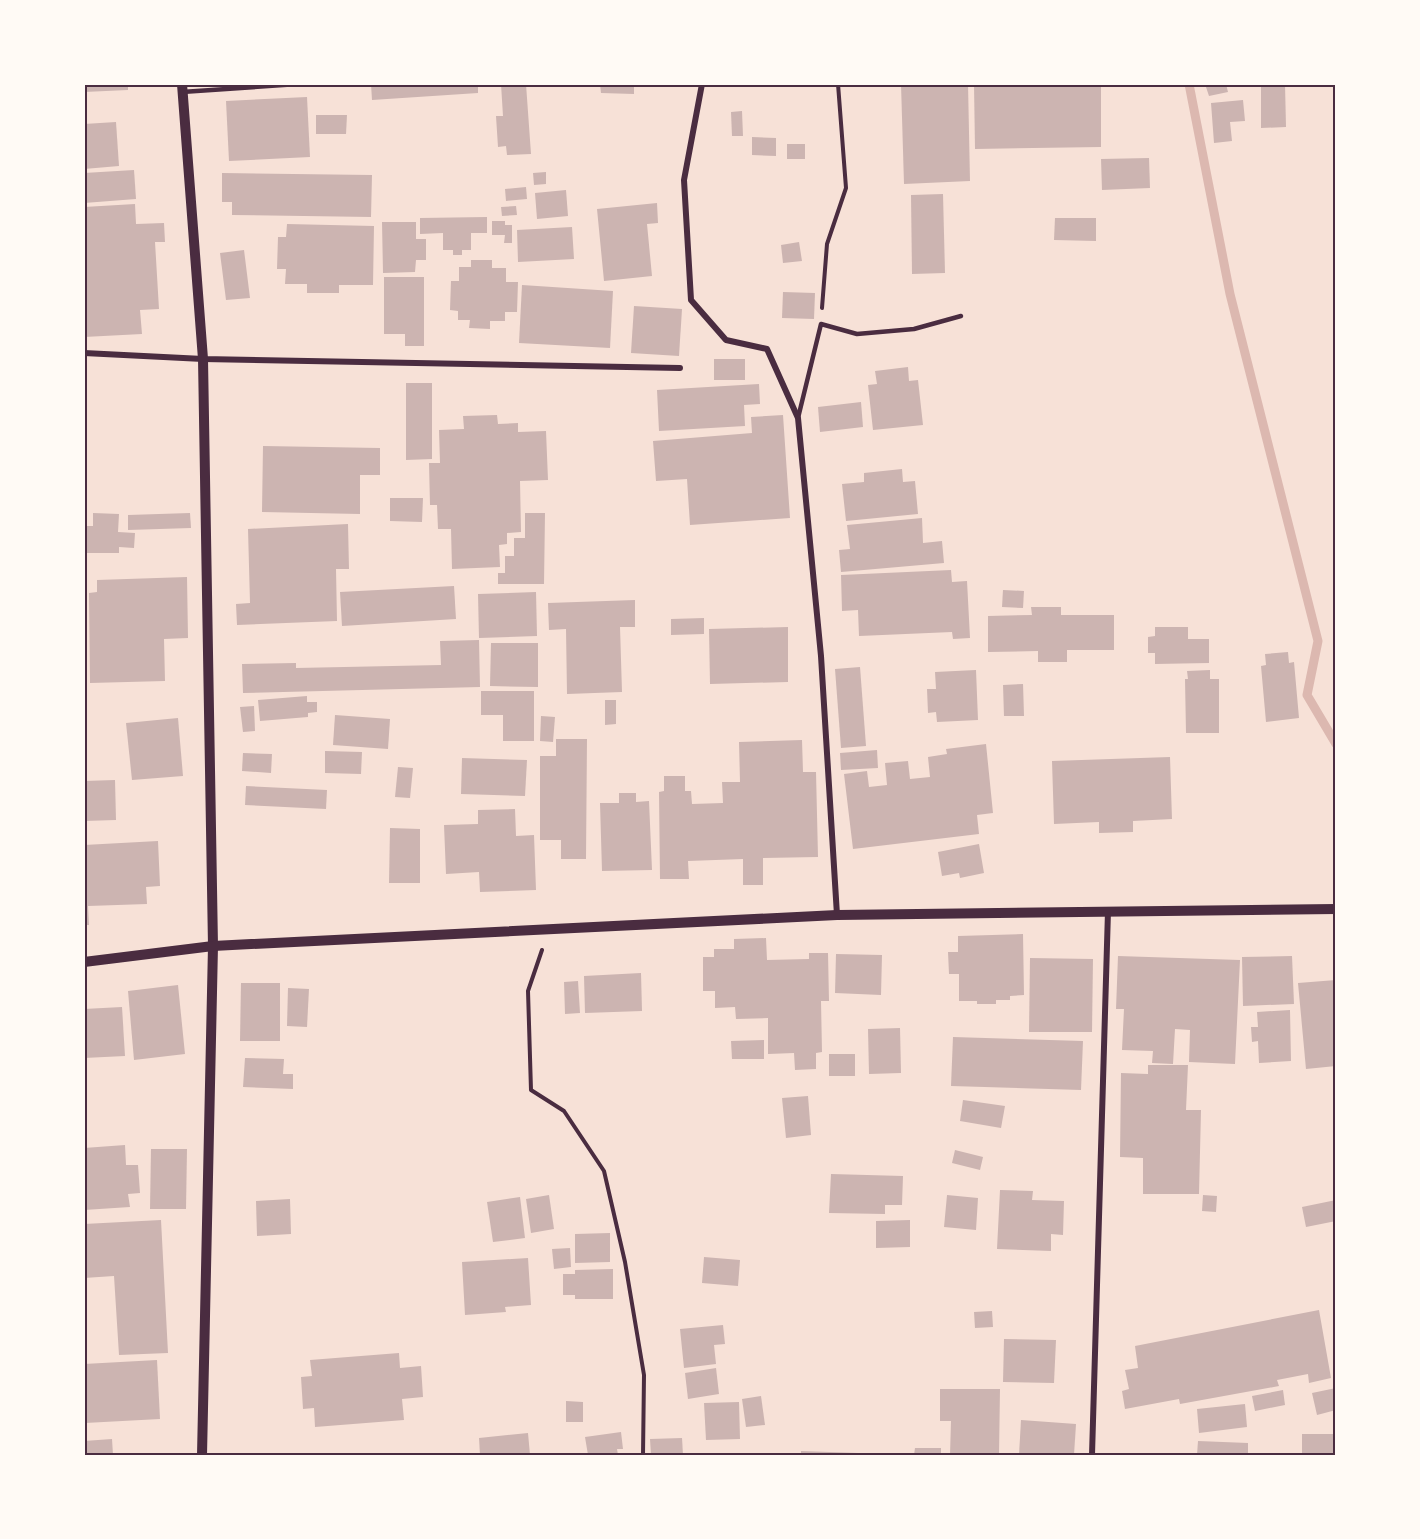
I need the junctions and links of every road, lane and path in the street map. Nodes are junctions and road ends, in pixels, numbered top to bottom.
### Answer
1 (297, 84) edge
2 (702, 84) edge
3 (838, 84) edge
4 (182, 88) edge
5 (961, 316) dead end
6 (821, 324) junction
7 (84, 353) edge
8 (203, 359) junction
9 (680, 368) dead end
10 (798, 418) junction
11 (1336, 909) edge
12 (1108, 911) junction
13 (837, 915) junction
14 (549, 929) junction
15 (213, 946) junction
16 (84, 962) edge
17 (202, 1455) edge
18 (643, 1455) edge
19 (1092, 1455) edge

1 - 4 lane
2 - 10 street
3 - 6 path
4 - 8 street
5 - 6 lane
6 - 10 lane
7 - 8 street
8 - 9 street
8 - 15 street
10 - 13 street
11 - 12 street
12 - 13 street
12 - 19 street
13 - 14 street
14 - 15 street
14 - 18 path
15 - 16 street
15 - 17 street

